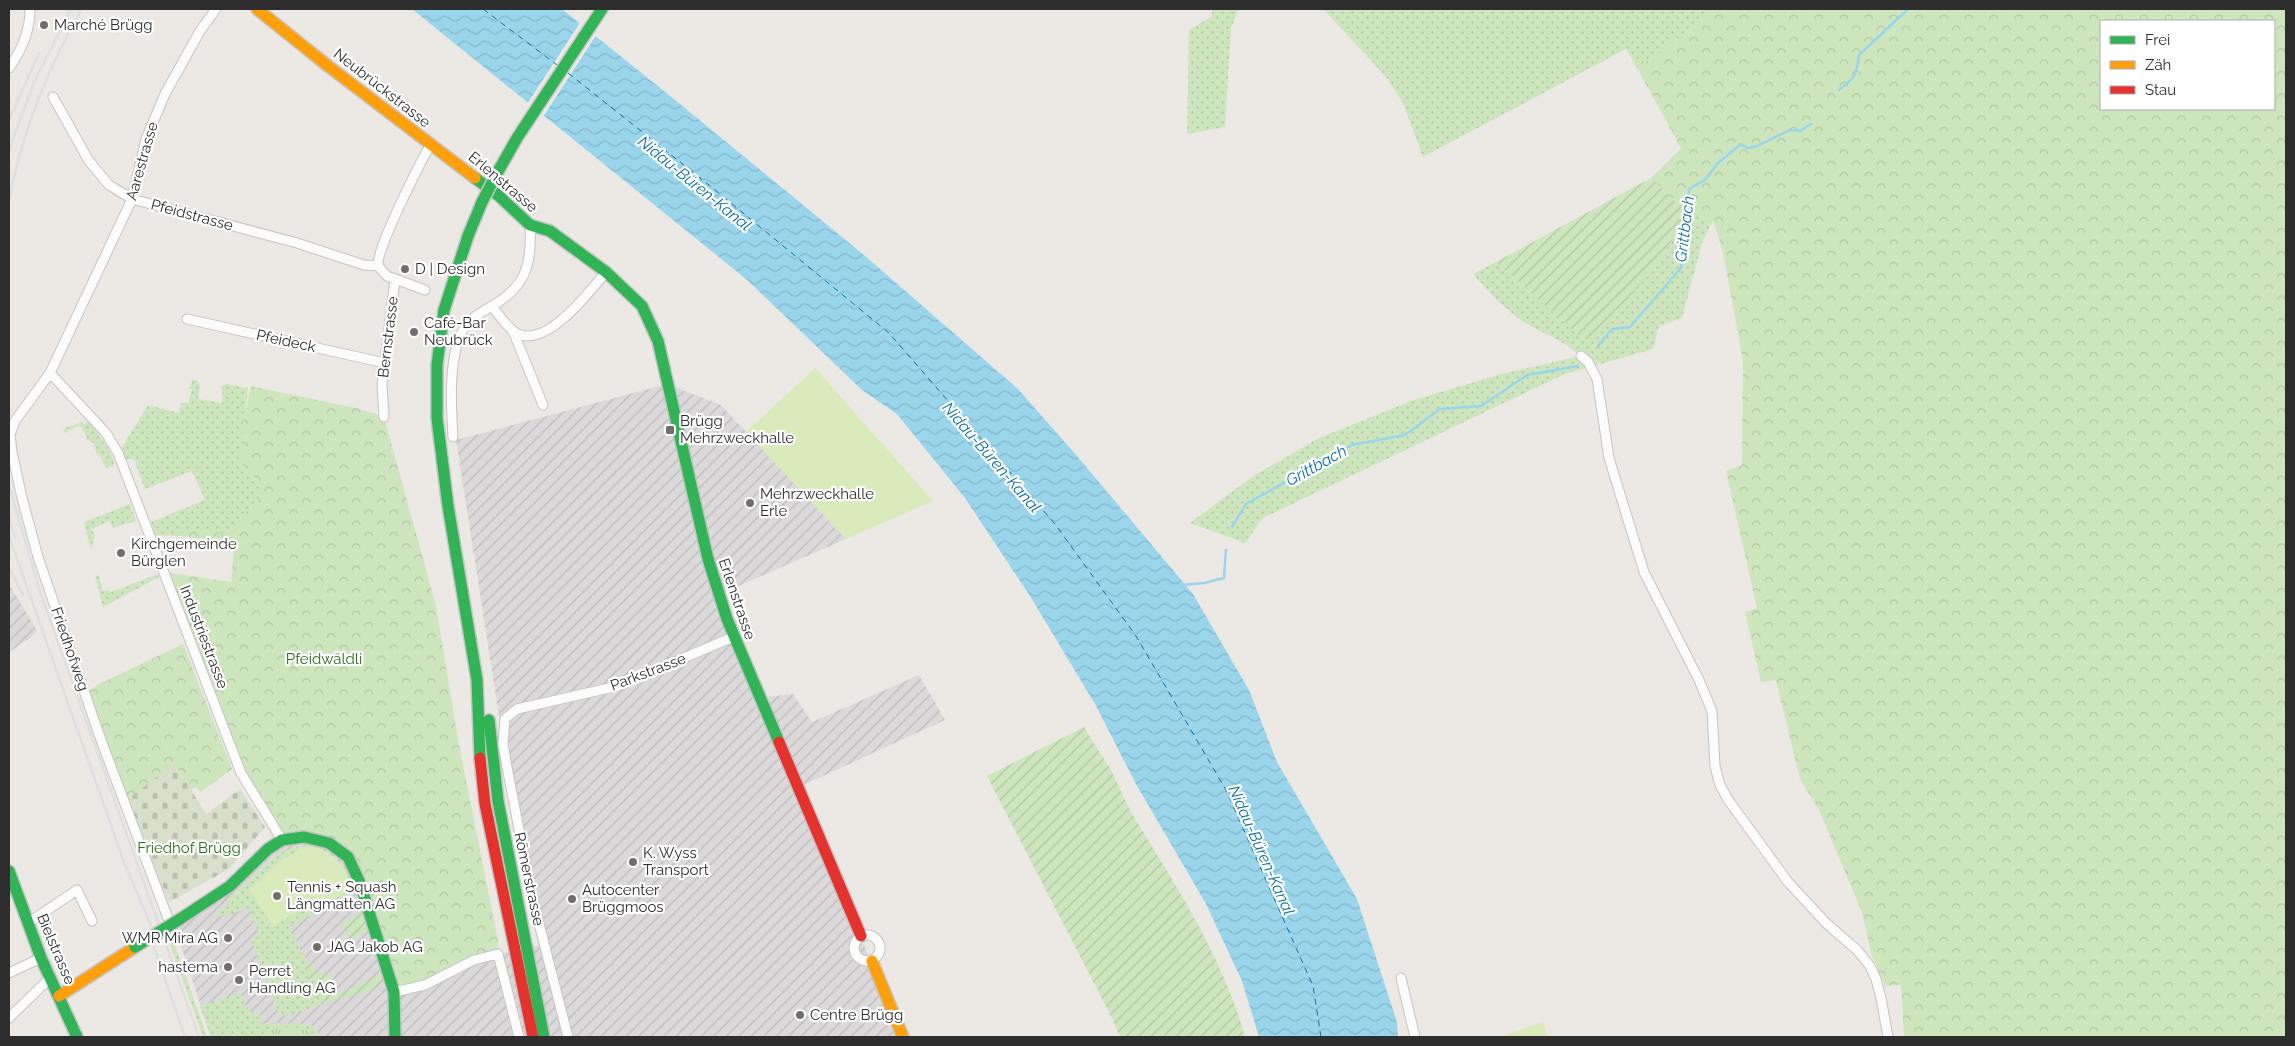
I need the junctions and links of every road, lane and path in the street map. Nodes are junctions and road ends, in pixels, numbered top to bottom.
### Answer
1 (30, 9) edge
2 (216, 9) edge
3 (257, 9) edge
4 (602, 9) edge
5 (9, 68) edge
6 (53, 97) dead end
7 (431, 144) junction
8 (132, 199) junction
9 (530, 225) junction
10 (378, 266) junction
11 (456, 272) junction
12 (606, 272) junction
13 (396, 280) junction
14 (424, 290) dead end
15 (492, 306) junction
16 (188, 320) dead end
17 (513, 331) junction
18 (1588, 362) dead end
19 (385, 363) junction
20 (50, 373) junction
21 (543, 405) dead end
22 (384, 417) dead end
23 (453, 437) dead end
24 (734, 637) junction
25 (505, 718) joint
26 (282, 840) junction
27 (9, 871) edge
28 (92, 921) dead end
29 (28, 923) junction
30 (172, 928) dead end
31 (861, 936) junction
32 (527, 951) junction
33 (41, 958) junction
34 (872, 961) junction
35 (9, 973) edge
36 (50, 978) junction
37 (1400, 978) dead end
38 (394, 992) junction
39 (59, 996) junction
40 (9, 1018) edge
41 (77, 1037) edge
42 (395, 1037) edge
43 (519, 1037) edge
44 (533, 1037) edge
45 (544, 1037) edge
46 (554, 1037) edge
47 (568, 1037) edge
48 (903, 1037) edge
49 (1415, 1037) edge
50 (1888, 1037) edge

1 - 5 street
2 - 8 street, Aarestrasse
3 - 7 main road, Neubrückstrasse
4 - 11 main road, bridge
6 - 8 street, Pfeidstrasse
7 - 9 main road, Erlenstrasse
7 - 10 street, Neubrückstrasse
8 - 10 street, Pfeidstrasse
8 - 20 street, Aarestrasse
9 - 12 main road, Erlenstrasse
9 - 15 street
10 - 13 street, Bernstrasse
11 - 32 main road
11 - 44 main road
12 - 17 street
12 - 24 main road, Erlenstrasse
13 - 14 street
13 - 19 street, Bernstrasse
15 - 17 street
15 - 23 street
16 - 19 street, Pfeideck
17 - 21 street
18 - 50 street
19 - 22 street, Bernstrasse
20 - 26 street, Industriestrasse
20 - 30 street, Friedhofweg
24 - 25 street, Parkstrasse
24 - 31 main road, Erlenstrasse
25 - 47 street, Römerstrasse
26 - 38 main road
26 - 39 main road, bridge
27 - 29 main road, Bielstrasse
28 - 29 street
29 - 33 main road, Bielstrasse
31 - 34 street
31 - 34 street
32 - 45 main road
32 - 46 main road
33 - 35 street
33 - 36 main road, Bielstrasse
34 - 48 main road
36 - 39 main road, Bielstrasse
36 - 40 street
37 - 49 street
38 - 42 main road
38 - 43 street
39 - 41 main road, Bielstrasse

